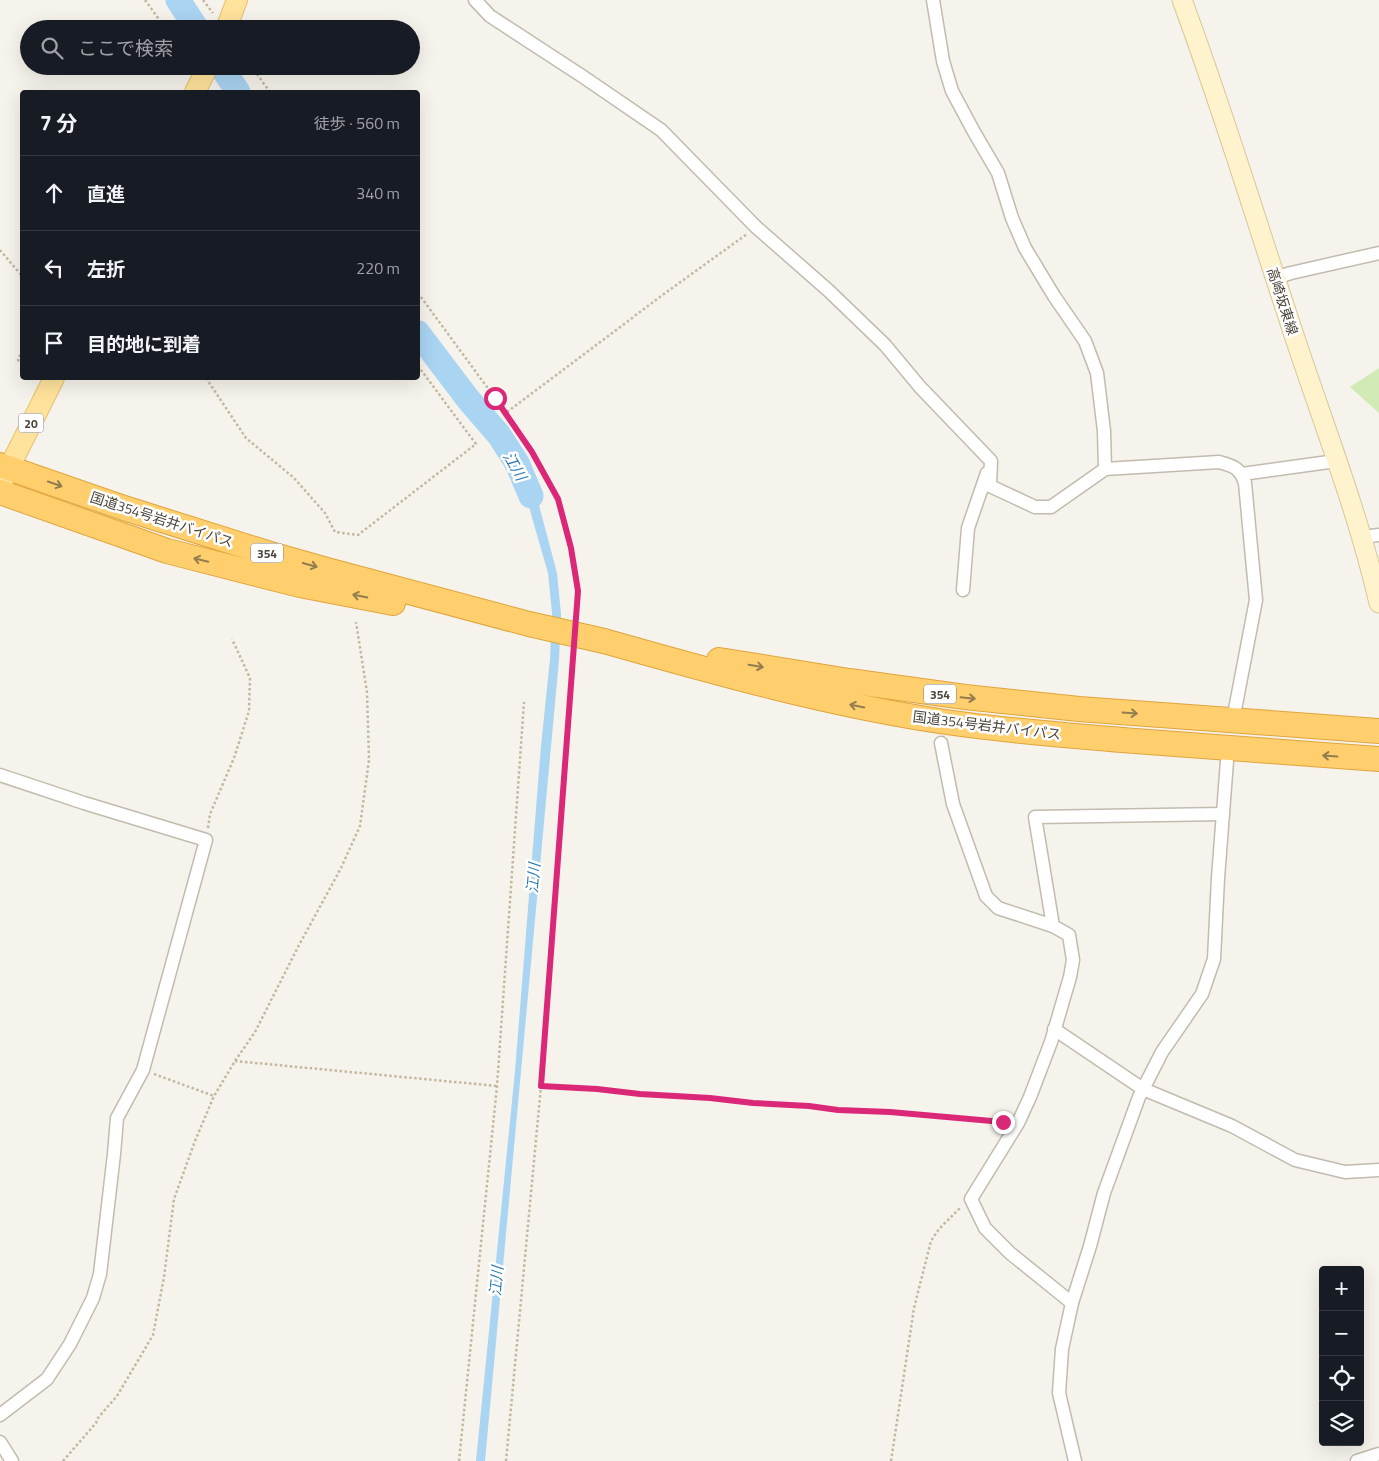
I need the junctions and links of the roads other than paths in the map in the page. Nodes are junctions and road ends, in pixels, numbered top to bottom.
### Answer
1 (237, 0) edge
2 (474, 0) edge
3 (933, 0) edge
4 (1182, 0) edge
5 (229, 20) edge
6 (203, 75) edge
7 (197, 90) edge
8 (1379, 253) edge
9 (1275, 278) junction
10 (53, 380) edge
11 (991, 461) junction
12 (1336, 461) junction
13 (1105, 469) junction
14 (3, 473) edge
15 (1242, 474) junction
16 (0, 492) edge
17 (1371, 536) edge
18 (963, 590) dead end
19 (1379, 603) edge
20 (529, 624) junction
21 (604, 641) junction
22 (1233, 720) junction
23 (1379, 731) edge
24 (941, 743) dead end
25 (1228, 748) junction
26 (1379, 759) edge
27 (0, 775) edge
28 (1223, 814) junction
29 (1053, 926) junction
30 (1054, 1029) junction
31 (1143, 1089) junction
32 (1379, 1170) edge
33 (1072, 1303) junction
34 (0, 1416) edge
35 (0, 1442) edge
36 (1379, 1454) edge
37 (12, 1461) edge
38 (1074, 1461) edge
39 (1357, 1461) edge

1 - 5 main road
2 - 11 street
3 - 13 street
4 - 9 main road, 高崎坂東線
6 - 7 main road
8 - 9 street
9 - 12 main road, 高崎坂東線
10 - 14 main road, 20
11 - 13 street
11 - 18 street
12 - 15 street
12 - 17 main road, 高崎坂東線
13 - 15 street
14 -> 20 highway, 国道354号岩井バイパス / 354
15 - 22 street
20 -> 16 highway, 国道354号岩井バイパス / 354
17 - 19 main road, 高崎坂東線
20 - 21 highway, 国道354号岩井バイパス / 354, bridge
21 -> 22 highway, 国道354号岩井バイパス / 354
25 -> 21 highway, 国道354号岩井バイパス / 354
22 - 23 highway, 国道354号岩井バイパス / 354
24 - 29 street
26 -> 25 highway, 国道354号岩井バイパス / 354
25 - 28 street
27 - 34 street
28 - 29 street
28 - 31 street
29 - 30 street
30 - 31 street
30 - 33 street
31 - 32 street
31 - 33 street
33 - 38 street
35 - 37 street
36 - 39 street

